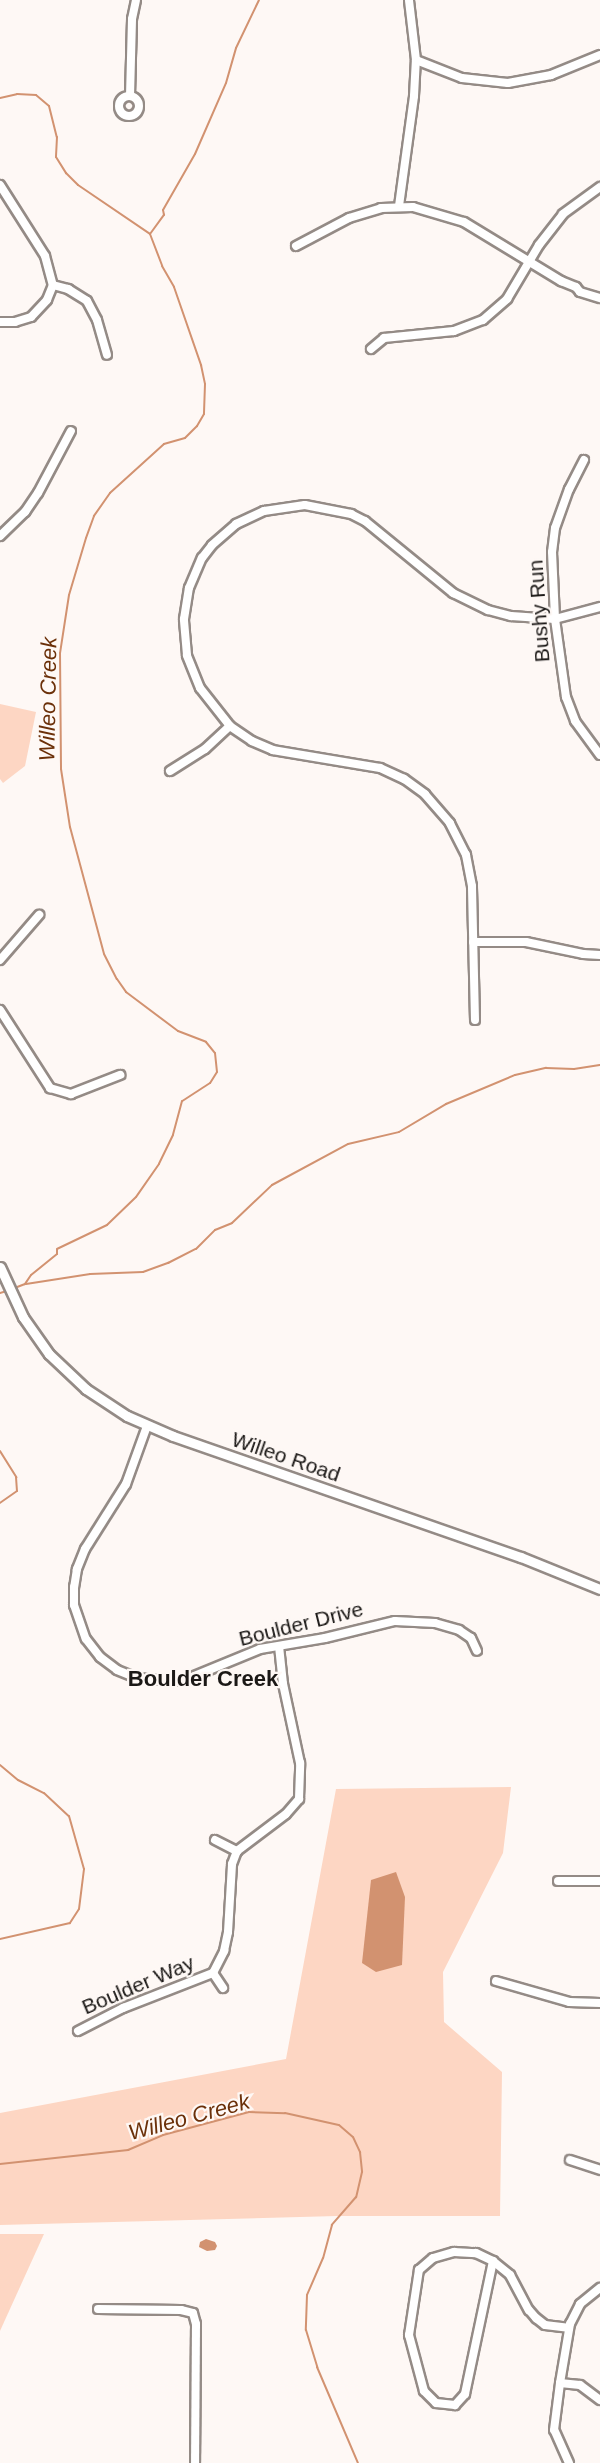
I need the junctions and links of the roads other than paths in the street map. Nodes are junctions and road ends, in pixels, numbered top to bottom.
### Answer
1 (136, 0) edge
2 (409, 0) edge
3 (600, 55) edge
4 (416, 60) junction
5 (130, 96) dead end
6 (0, 185) edge
7 (600, 188) edge
8 (399, 206) junction
9 (296, 246) dead end
10 (529, 262) junction
11 (52, 285) junction
12 (600, 298) edge
13 (0, 322) edge
14 (371, 349) dead end
15 (107, 355) dead end
16 (71, 431) dead end
17 (584, 460) dead end
18 (0, 536) edge
19 (600, 607) edge
20 (555, 619) junction
21 (230, 726) junction
22 (600, 755) edge
23 (170, 771) dead end
24 (39, 915) dead end
25 (473, 942) junction
26 (600, 955) edge
27 (0, 960) edge
28 (0, 1011) edge
29 (475, 1020) dead end
30 (120, 1076) dead end
31 (1, 1268) edge
32 (147, 1426) junction
33 (600, 1589) edge
34 (279, 1646) junction
35 (477, 1651) dead end
36 (215, 1840) dead end
37 (237, 1851) junction
38 (558, 1881) dead end
39 (600, 1881) edge
40 (213, 1973) junction
41 (496, 1981) dead end
42 (223, 1988) dead end
43 (600, 2003) edge
44 (78, 2031) dead end
45 (570, 2160) dead end
46 (600, 2170) edge
47 (493, 2261) junction
48 (600, 2288) edge
49 (98, 2309) dead end
50 (568, 2328) junction
51 (560, 2383) junction
52 (600, 2400) edge
53 (195, 2463) edge
54 (569, 2463) edge

1 - 5 street
2 - 4 street
3 - 4 street
4 - 8 street
6 - 11 street
7 - 10 street
8 - 9 street
8 - 10 street
10 - 12 street
10 - 14 street
11 - 13 street
11 - 15 street
16 - 18 street
17 - 20 street, Bushy Run
19 - 20 street
20 - 21 street
20 - 22 street, Bushy Run
21 - 23 street
21 - 25 street
24 - 27 street
25 - 26 street
25 - 29 street
28 - 30 street
31 - 32 street, Willeo Road
32 - 33 street, Willeo Road
32 - 34 street, Boulder Drive
34 - 35 street, Boulder Drive
34 - 37 street
36 - 37 street
37 - 40 street, Boulder Way
38 - 39 street
40 - 42 street, Boulder Way
40 - 44 street, Boulder Way
41 - 43 street
45 - 46 street
47 - 47 street
47 - 50 street
48 - 50 street
49 - 53 street
50 - 51 street
51 - 52 street
51 - 54 street

